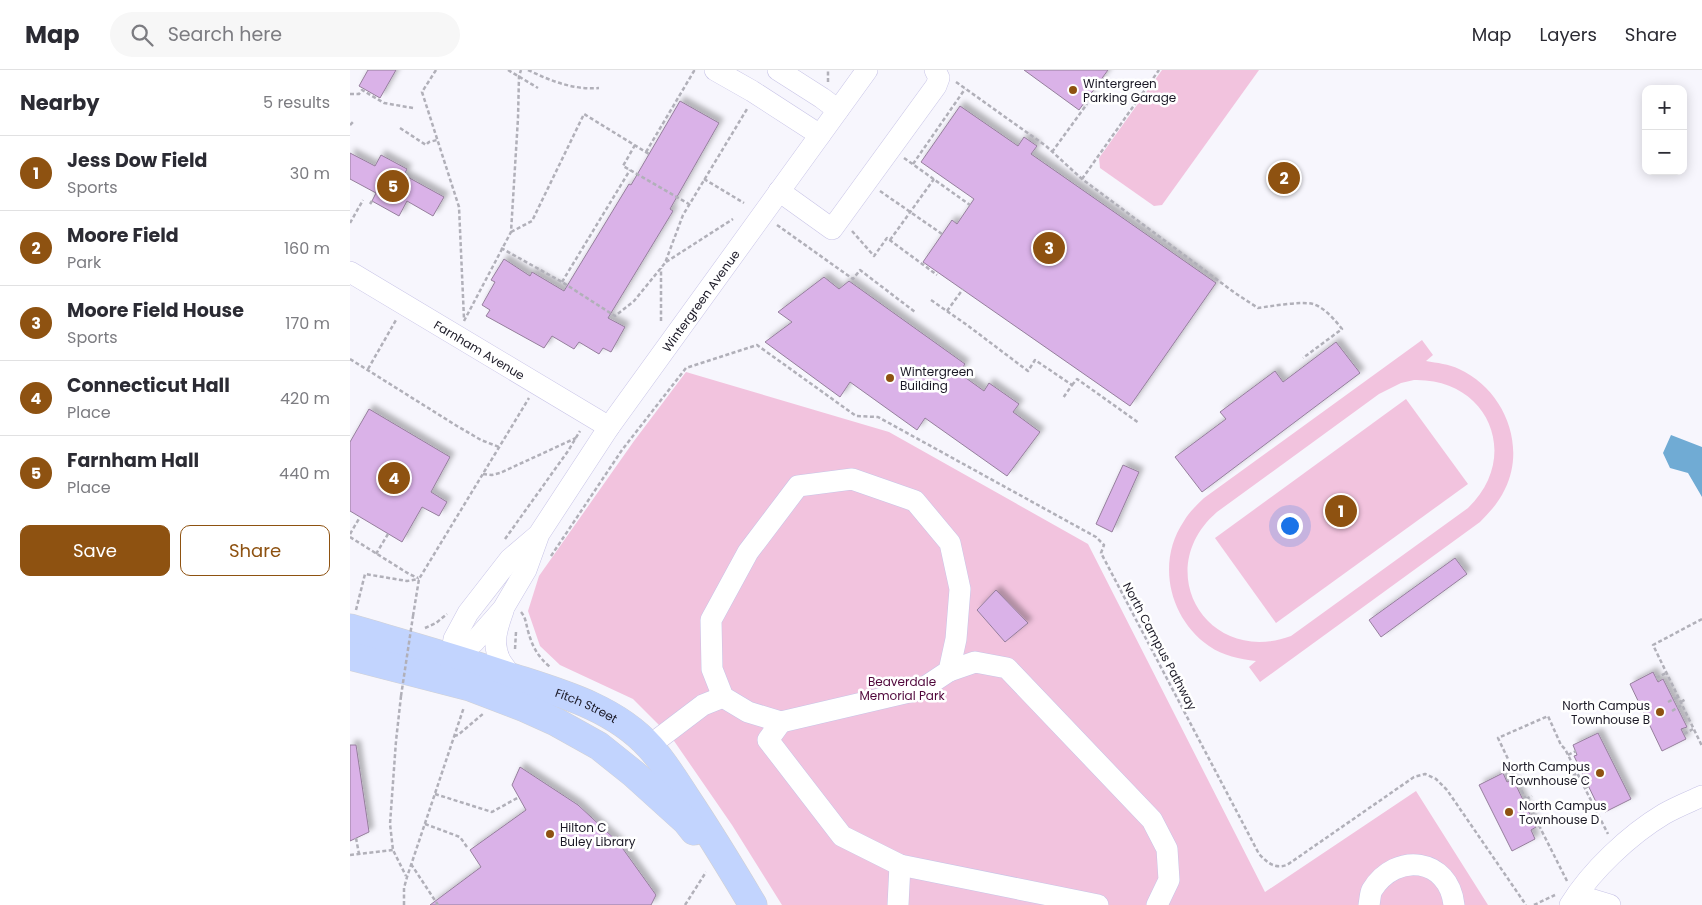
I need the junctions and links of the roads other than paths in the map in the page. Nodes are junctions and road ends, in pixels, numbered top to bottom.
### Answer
1 (715, 70) edge
2 (778, 70) edge
3 (867, 70) edge
4 (943, 74) edge
5 (838, 110) junction
6 (820, 135) junction
7 (779, 191) junction
8 (350, 272) edge
9 (609, 427) junction
10 (539, 534) junction
11 (514, 614) junction
12 (353, 620) edge
13 (956, 639) junction
14 (350, 656) edge
15 (975, 662) junction
16 (513, 665) junction
17 (448, 668) junction
18 (949, 671) junction
19 (722, 698) junction
20 (748, 712) junction
21 (781, 722) junction
22 (768, 740) junction
23 (649, 746) junction
24 (1702, 796) edge
25 (900, 865) junction
26 (1572, 895) edge
27 (748, 897) edge
28 (898, 905) edge
29 (1098, 905) edge
30 (1158, 905) edge
31 (1368, 905) edge
32 (1454, 905) edge
33 (1610, 905) edge

1 - 6 street
2 - 5 street
3 - 5 street, Wintergreen Avenue
4 - 7 street
5 - 6 street, Wintergreen Avenue
6 - 7 street, Wintergreen Avenue
7 - 9 street, Wintergreen Avenue
8 - 9 street, Farnham Avenue
9 - 10 street, Wintergreen Avenue
10 - 11 street, Wintergreen Avenue
10 - 17 street, Wintergreen Avenue
11 - 16 street
11 - 17 street, Wintergreen Avenue
12 - 17 main road, Fitch Street
13 - 15 street
13 - 18 street
13 - 19 street
14 - 17 main road, Fitch Street
15 - 18 street
15 - 30 street
16 - 17 main road, Fitch Street
16 - 23 main road, Fitch Street
17 - 27 main road, Fitch Street
18 - 21 street
19 - 20 street
19 - 23 street
20 - 21 street
20 - 22 street
21 - 22 street
22 - 25 street
23 - 27 main road, Fitch Street
24 - 26 street
25 - 28 street
25 - 29 street
26 - 33 street
31 - 32 street

